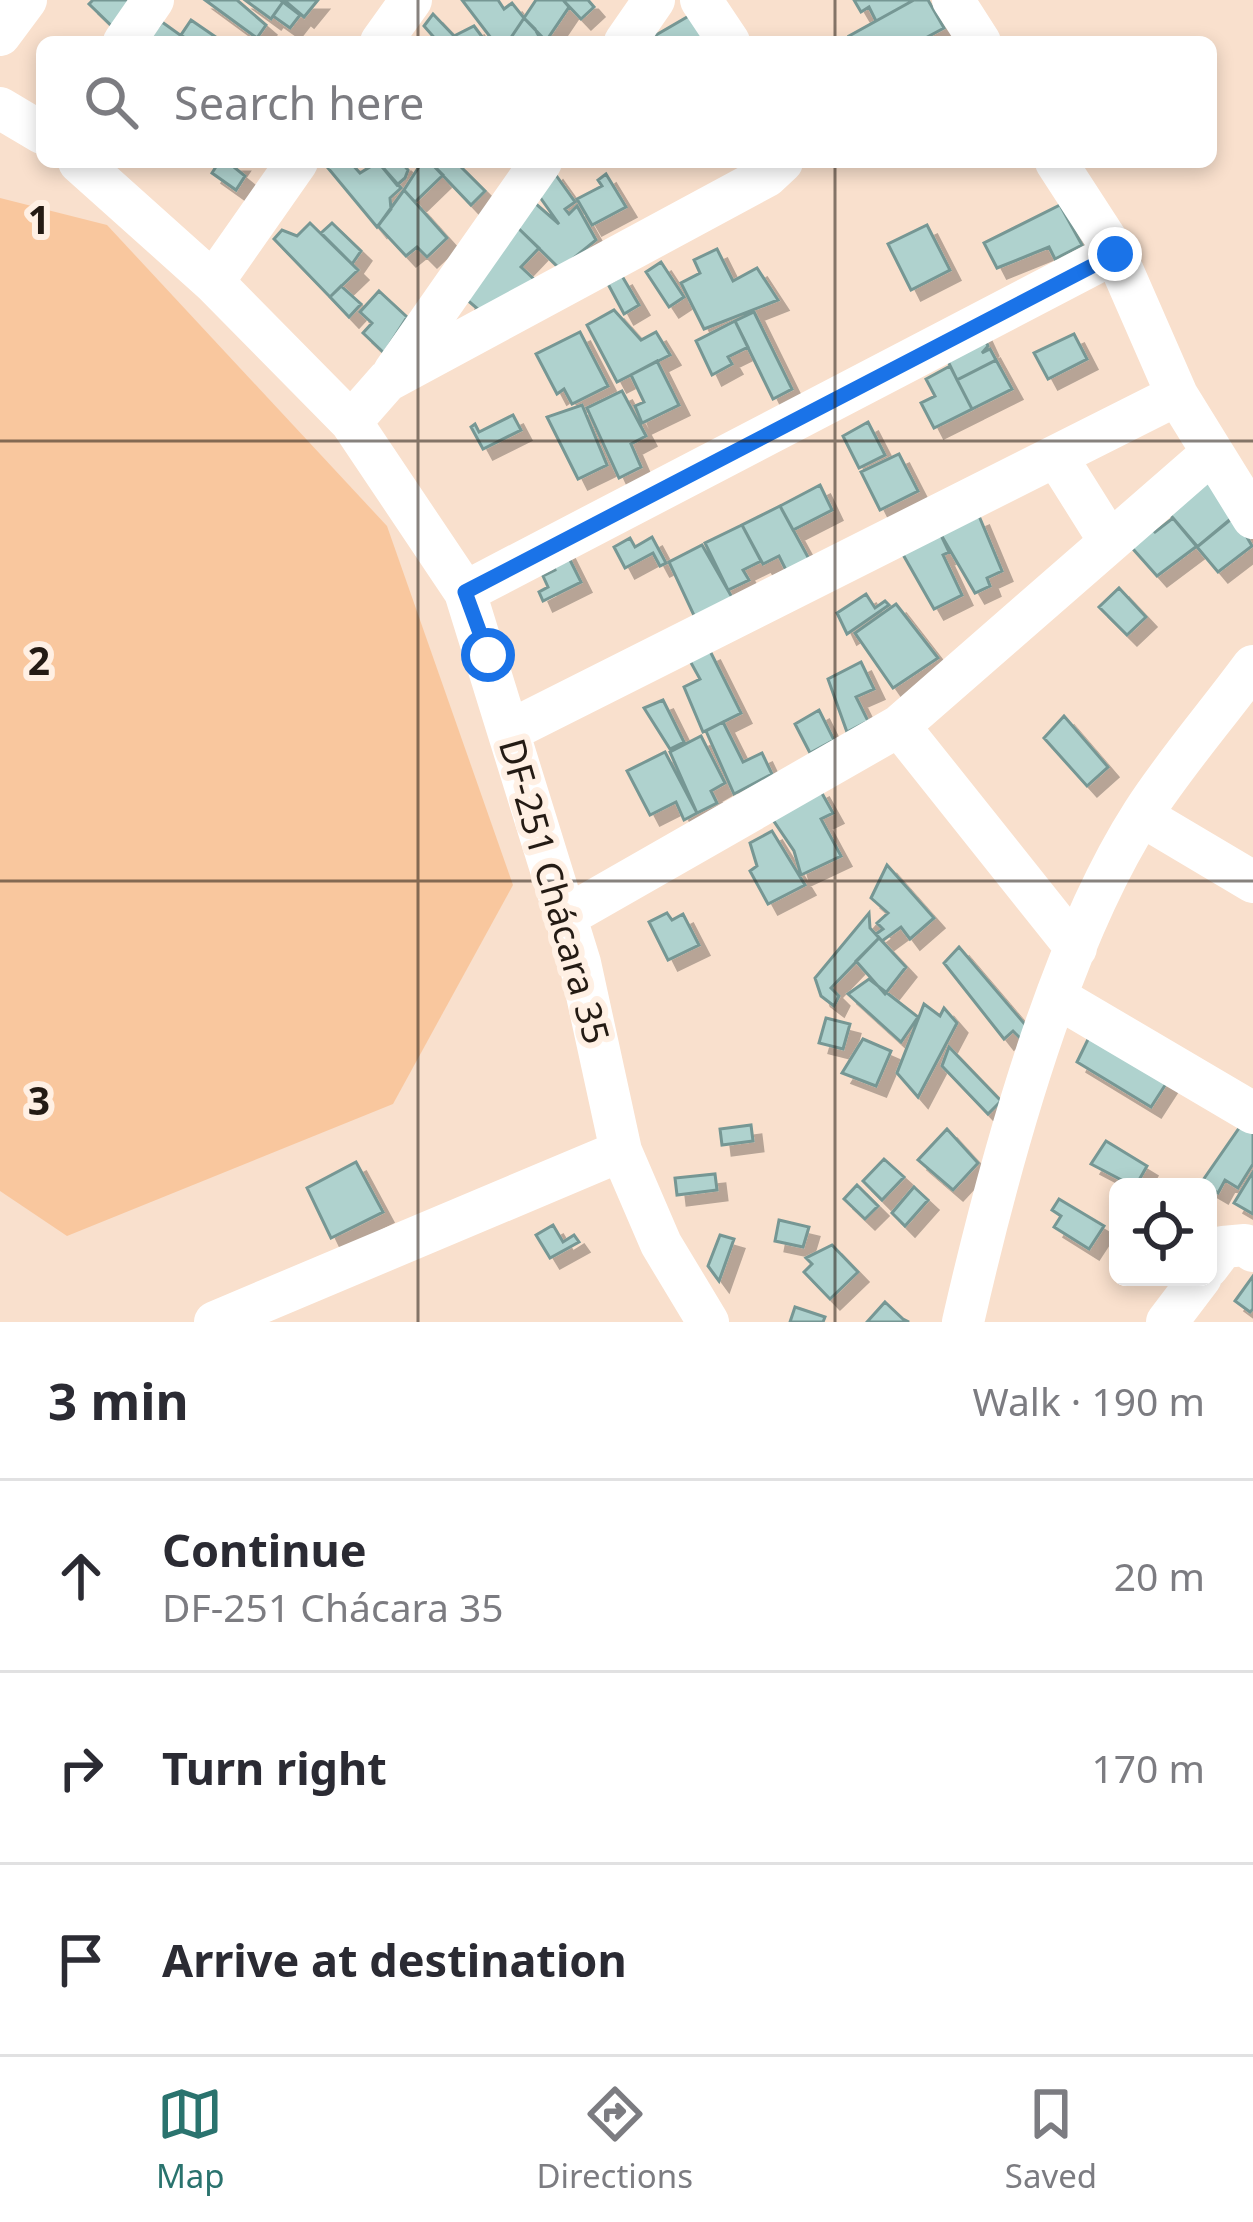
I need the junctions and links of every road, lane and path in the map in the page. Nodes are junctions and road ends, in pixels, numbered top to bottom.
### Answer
1 (26, 0) edge
2 (152, 0) edge
3 (411, 0) edge
4 (654, 0) edge
5 (701, 0) edge
6 (953, 0) edge
7 (0, 35) edge
8 (128, 36) edge
9 (385, 36) edge
10 (629, 36) edge
11 (725, 36) edge
12 (976, 36) edge
13 (0, 108) edge
14 (36, 129) edge
15 (86, 168) edge
16 (293, 168) edge
17 (537, 168) edge
18 (776, 168) edge
19 (1061, 168) edge
20 (1115, 254) junction
21 (213, 283) junction
22 (387, 381) junction
23 (1177, 394) junction
24 (351, 422) junction
25 (1212, 453) junction
26 (1056, 455) junction
27 (1253, 518) edge
28 (1110, 542) junction
29 (465, 592) junction
30 (1253, 666) edge
31 (899, 725) junction
32 (509, 731) junction
33 (1142, 815) junction
34 (1253, 882) edge
35 (565, 917) junction
36 (1076, 948) junction
37 (1058, 998) junction
38 (1253, 1113) edge
39 (620, 1151) junction
40 (1221, 1261) edge
41 (702, 1320) edge
42 (215, 1322) edge
43 (963, 1322) edge
44 (1167, 1322) edge

1 - 7 street
2 - 8 street
3 - 9 street
4 - 10 street
5 - 11 street
6 - 12 street
13 - 14 street
15 - 21 street, DF-251 Chácara 35
16 - 21 street
17 - 22 street
18 - 22 street
19 - 20 street
20 - 23 street
20 - 29 street
21 - 24 street, DF-251 Chácara 35
22 - 24 street
23 - 25 street
23 - 26 street
24 - 29 street, DF-251 Chácara 35
25 - 27 street
25 - 28 street
26 - 28 street
26 - 32 street
28 - 31 street
29 - 32 street, DF-251 Chácara 35
30 - 33 street
31 - 35 street
31 - 36 street
32 - 35 street, DF-251 Chácara 35
33 - 34 street
33 - 36 street
35 - 39 street, DF-251 Chácara 35
36 - 37 street
37 - 38 street
37 - 43 street
39 - 41 street, DF-251 Chácara 35
39 - 42 street
40 - 44 street

